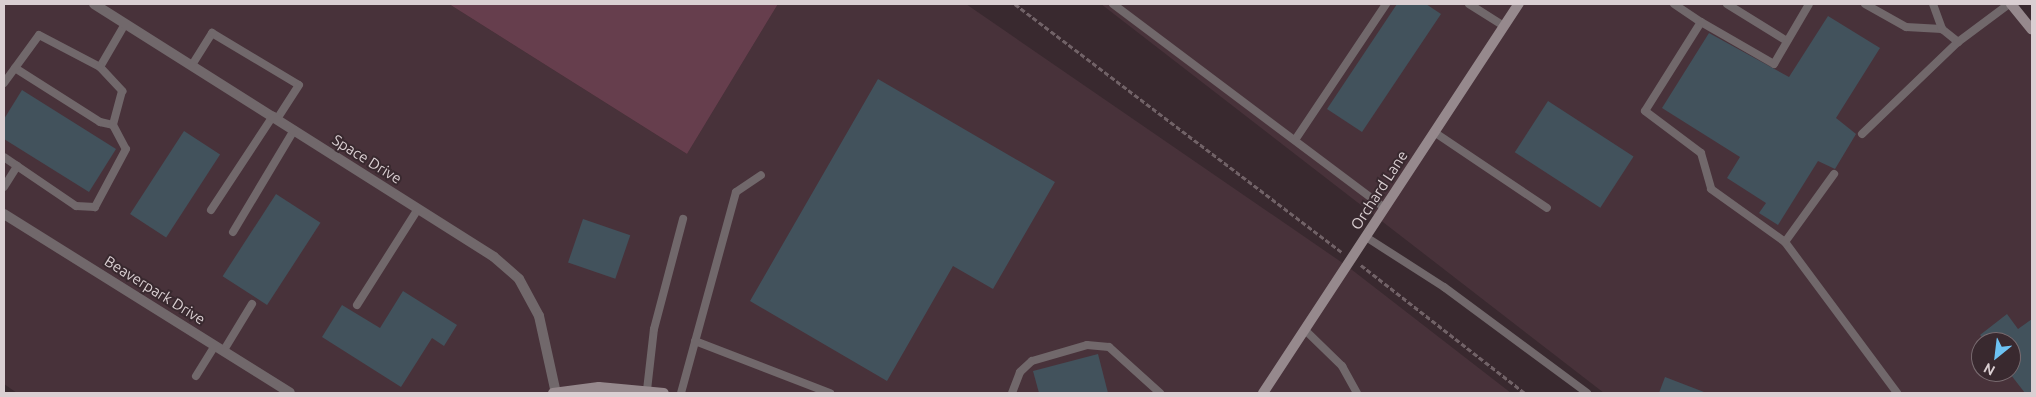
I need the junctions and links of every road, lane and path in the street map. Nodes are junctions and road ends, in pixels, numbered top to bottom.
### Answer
1 (94, 4) edge
2 (1015, 4) edge
3 (1113, 4) edge
4 (1386, 4) edge
5 (1469, 4) edge
6 (1519, 4) edge
7 (1674, 4) edge
8 (1727, 4) edge
9 (1809, 4) edge
10 (1865, 4) edge
11 (1933, 4) edge
12 (2010, 4) edge
13 (1701, 22) junction
14 (126, 24) junction
15 (1504, 26) junction
16 (1942, 29) junction
17 (2032, 30) edge
18 (1787, 41) junction
19 (1958, 42) junction
20 (192, 65) junction
21 (100, 67) junction
22 (15, 68) junction
23 (4, 83) edge
24 (275, 118) junction
25 (113, 125) junction
26 (294, 130) junction
27 (1434, 132) junction
28 (1862, 134) dead end
29 (1295, 140) junction
30 (4, 157) edge
31 (17, 166) junction
32 (1834, 174) dead end
33 (761, 175) dead end
34 (4, 187) edge
35 (1385, 208) junction
36 (1547, 208) dead end
37 (418, 209) junction
38 (211, 210) dead end
39 (4, 214) edge
40 (683, 219) dead end
41 (233, 232) dead end
42 (1366, 237) junction
43 (1785, 242) junction
44 (1352, 259) junction
45 (252, 304) dead end
46 (357, 305) dead end
47 (1305, 330) junction
48 (695, 341) junction
49 (219, 347) junction
50 (196, 376) dead end
51 (647, 390) junction
52 (289, 393) edge
53 (555, 393) edge
54 (664, 393) edge
55 (681, 393) edge
56 (830, 393) edge
57 (1012, 393) edge
58 (1160, 393) edge
59 (1263, 393) edge
60 (1357, 393) edge
61 (1526, 393) edge
62 (1588, 393) edge
63 (1897, 393) edge

1 - 14 street, Space Drive
2 - 44 path
3 - 29 lane
4 - 29 lane
5 - 15 lane
6 - 15 main road, Orchard Lane
7 - 13 lane
8 - 18 lane
9 - 18 lane
10 - 16 lane
11 - 16 lane
12 - 17 main road
12 - 19 lane
13 - 18 lane
13 - 43 lane
14 - 20 street, Space Drive
14 - 21 lane
15 - 27 main road, Orchard Lane
16 - 19 lane
19 - 28 lane
20 - 24 street, Space Drive
20 - 24 lane
21 - 22 lane
21 - 25 lane
22 - 23 lane
22 - 25 lane
24 - 26 street, Space Drive
24 - 38 lane
25 - 31 lane
26 - 37 street, Space Drive
26 - 41 lane
27 - 35 main road, Orchard Lane
27 - 36 lane
29 - 35 lane
30 - 31 lane
31 - 34 lane
32 - 43 lane
33 - 48 lane
35 - 42 main road, Orchard Lane
37 - 46 lane
37 - 53 street, Space Drive
39 - 49 street, Beaverpark Drive
40 - 51 lane
42 - 44 main road, Orchard Lane
42 - 62 lane
43 - 63 lane
44 - 47 main road, Orchard Lane
44 - 61 path
45 - 49 lane
47 - 59 main road, Orchard Lane
47 - 60 lane
48 - 55 lane
48 - 56 lane
49 - 50 lane
49 - 52 street, Beaverpark Drive
51 - 53 main road
51 - 54 main road
57 - 58 lane

